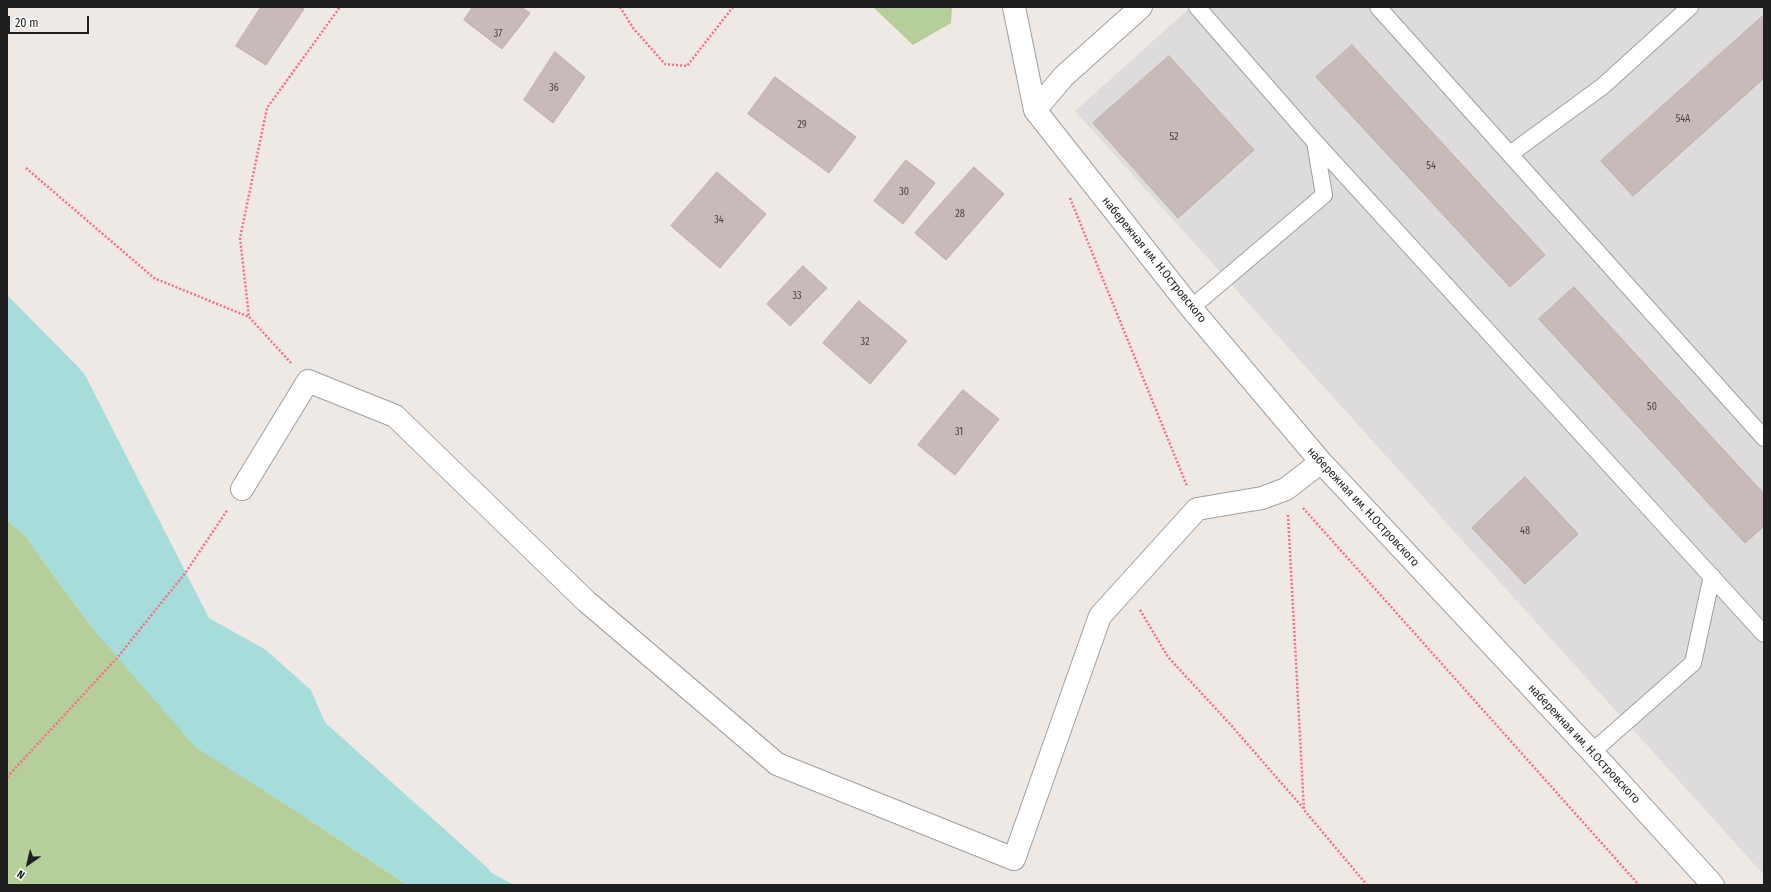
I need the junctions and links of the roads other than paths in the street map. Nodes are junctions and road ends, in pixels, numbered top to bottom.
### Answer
1 (1014, 7) edge
2 (1141, 7) edge
3 (1197, 7) edge
4 (1378, 7) edge
5 (1690, 7) edge
6 (1035, 110) junction
7 (1315, 142) junction
8 (1510, 154) junction
9 (1191, 308) junction
10 (1764, 438) edge
11 (1321, 462) junction
12 (242, 489) road end
13 (1712, 576) junction
14 (1764, 634) edge
15 (1592, 752) junction
16 (1713, 885) edge

1 - 6 street
2 - 6 street
3 - 7 lane
4 - 8 lane
5 - 8 lane
6 - 9 street, набережная им. Н.Островского
7 - 9 lane
7 - 13 lane
8 - 10 lane
9 - 11 street, набережная им. Н.Островского
11 - 12 street
11 - 15 street, набережная им. Н.Островского
13 - 14 lane
13 - 15 lane
15 - 16 street, набережная им. Н.Островского

